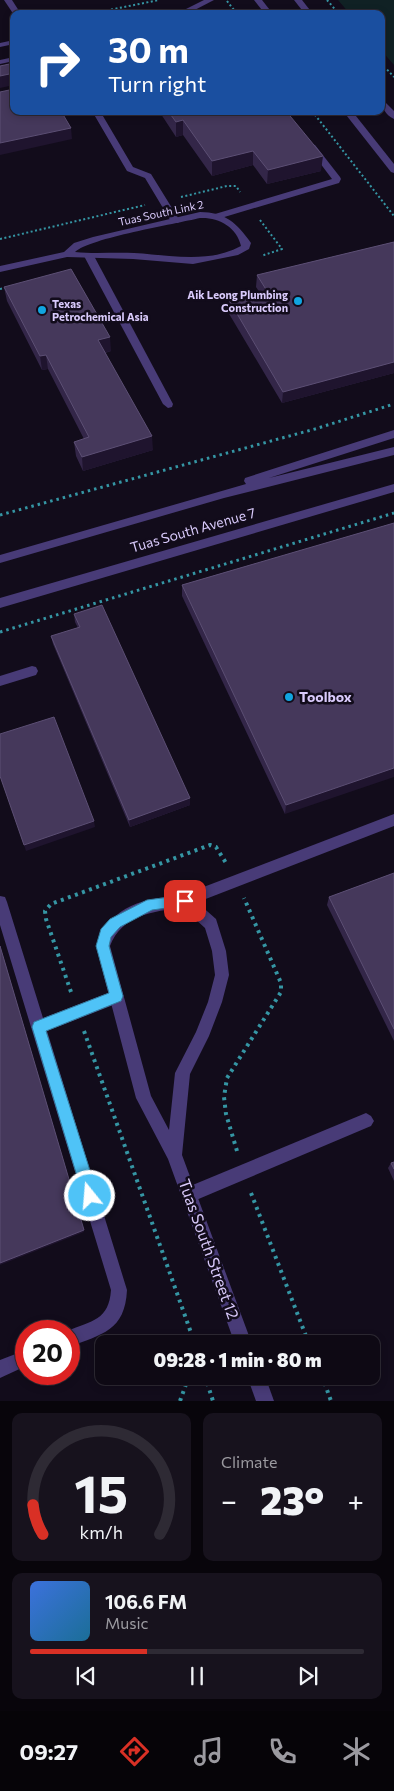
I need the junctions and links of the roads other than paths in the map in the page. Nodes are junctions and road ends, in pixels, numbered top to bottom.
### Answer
1 (210, 0) edge
2 (258, 0) edge
3 (298, 0) edge
4 (189, 10) edge
5 (266, 10) edge
6 (307, 10) edge
7 (385, 105) edge
8 (98, 115) edge
9 (350, 115) edge
10 (394, 116) edge
11 (306, 140) edge
12 (394, 170) edge
13 (218, 216) junction
14 (175, 221) junction
15 (67, 254) junction
16 (89, 256) junction
17 (0, 269) edge
18 (168, 404) dead end
19 (394, 434) edge
20 (394, 451) edge
21 (394, 488) edge
22 (224, 494) junction
23 (0, 559) edge
24 (0, 603) edge
25 (32, 671) dead end
26 (0, 681) edge
27 (394, 820) edge
28 (185, 901) junction
29 (0, 902) edge
30 (116, 996) junction
31 (38, 1027) junction
32 (366, 1121) dead end
33 (174, 1155) junction
34 (189, 1195) junction
35 (80, 1334) edge
36 (241, 1335) edge
37 (15, 1363) edge
38 (0, 1369) edge
39 (259, 1385) edge
40 (265, 1401) edge

1 - 4 street
2 - 5 street
3 - 6 street
7 - 10 street
8 - 14 street
9 - 12 street
11 - 13 street
13 - 14 street, Tuas South Link 2
13 - 16 street, Tuas South Link 2
14 - 15 street, Tuas South Link 2
15 - 16 street, Tuas South Link 2
15 - 17 street, Tuas South Link 2
16 - 18 street
19 - 22 street
20 - 22 street, Tuas South Avenue 7
21 - 24 street, Tuas South Avenue 7
22 - 23 street, Tuas South Avenue 7
25 - 26 street
27 - 28 street
28 - 30 street, Tuas South Street 12
28 - 33 street, Tuas South Street 12
29 - 31 street
30 - 31 street
30 - 33 street, Tuas South Street 12
31 - 35 street
32 - 34 street
33 - 34 street, Tuas South Street 12
34 - 36 street, Tuas South Street 12
37 - 38 street
39 - 40 street

